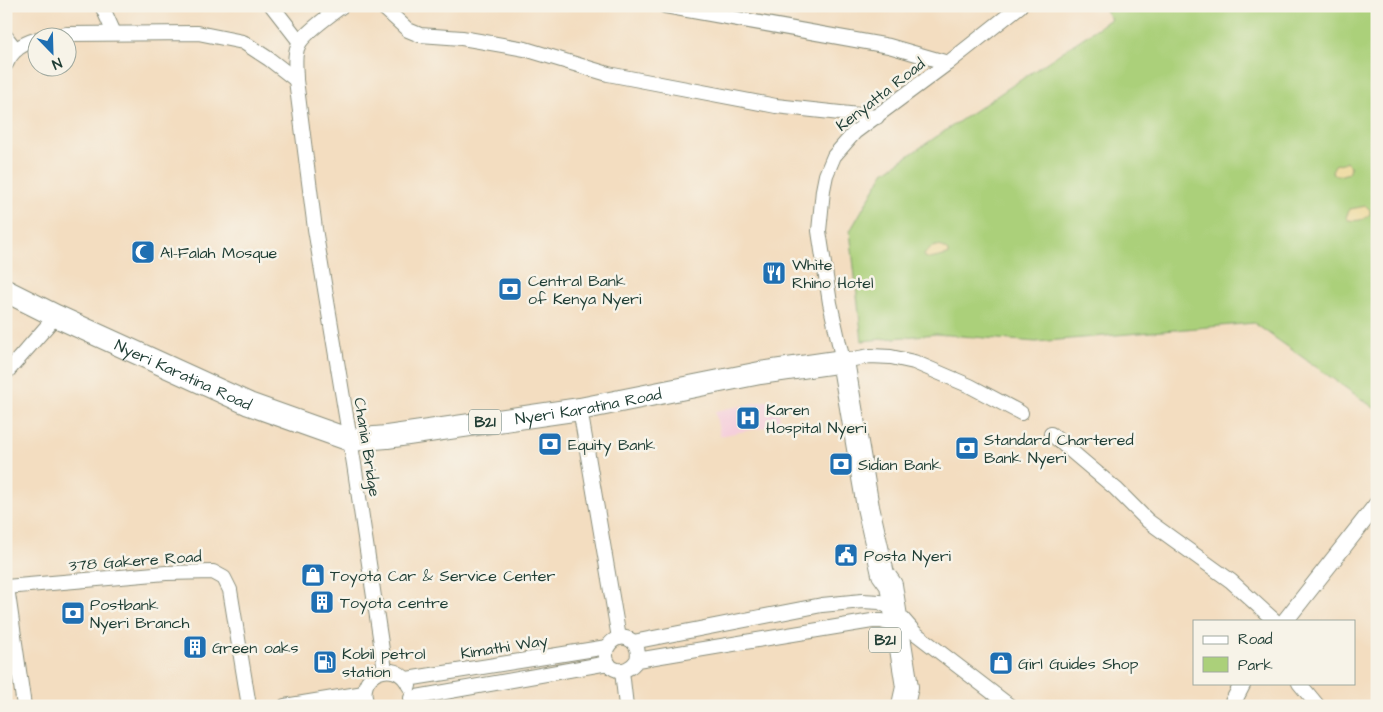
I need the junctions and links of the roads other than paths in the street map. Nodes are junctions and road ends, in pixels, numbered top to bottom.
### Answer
1 (102, 6) edge
2 (272, 6) edge
3 (342, 6) edge
4 (382, 6) edge
5 (665, 6) edge
6 (1020, 6) edge
7 (114, 33) junction
8 (78, 34) edge
9 (6, 38) edge
10 (300, 42) junction
11 (28, 43) edge
12 (16, 50) junction
13 (948, 63) junction
14 (6, 64) edge
15 (296, 80) junction
16 (877, 117) junction
17 (6, 291) edge
18 (56, 316) junction
19 (843, 361) junction
20 (6, 373) edge
21 (580, 409) junction
22 (1020, 413) dead end
23 (1051, 434) dead end
24 (350, 440) junction
25 (1377, 504) edge
26 (6, 587) edge
27 (894, 618) junction
28 (1274, 620) edge
29 (1286, 620) edge
30 (626, 640) junction
31 (607, 647) junction
32 (637, 660) junction
33 (608, 663) junction
34 (385, 670) junction
35 (622, 670) junction
36 (407, 679) junction
37 (1242, 684) edge
38 (1299, 684) edge
39 (366, 699) edge
40 (409, 702) edge
41 (903, 705) edge
42 (24, 706) edge
43 (249, 706) edge
44 (285, 706) edge
45 (626, 706) edge
46 (1010, 706) edge
47 (1231, 706) edge
48 (1318, 706) edge

1 - 7 street
2 - 10 street
3 - 10 street
4 - 16 street
5 - 13 street
6 - 13 street, Kenyatta Road
7 - 8 street
7 - 15 street
9 - 12 street
10 - 15 street, Chania Bridge
11 - 12 street
12 - 14 street
13 - 16 street, Kenyatta Road
15 - 24 street, Chania Bridge
16 - 19 street, Kenyatta Road
17 - 18 highway, Nyeri Karatina Road / B21
18 - 20 street
18 - 24 highway, Nyeri Karatina Road / B21
19 - 21 highway, Nyeri Karatina Road / B21
19 - 22 street
19 - 27 highway, B21
21 - 24 highway, Nyeri Karatina Road / B21
21 - 30 street
23 - 28 street
24 - 34 street, Chania Bridge
25 - 29 street
26 - 42 street
26 - 43 street, 378 Gakere Road
27 - 30 street
27 - 32 street
27 - 41 highway, B21
27 - 46 street
30 - 31 street
30 - 32 street
31 - 33 street
31 - 36 street, Kimathi Way
32 - 35 street
33 - 35 street
33 - 40 street
34 - 36 street
34 - 39 street
35 - 45 street
36 - 40 street
37 - 47 street
38 - 48 street
39 - 44 street

